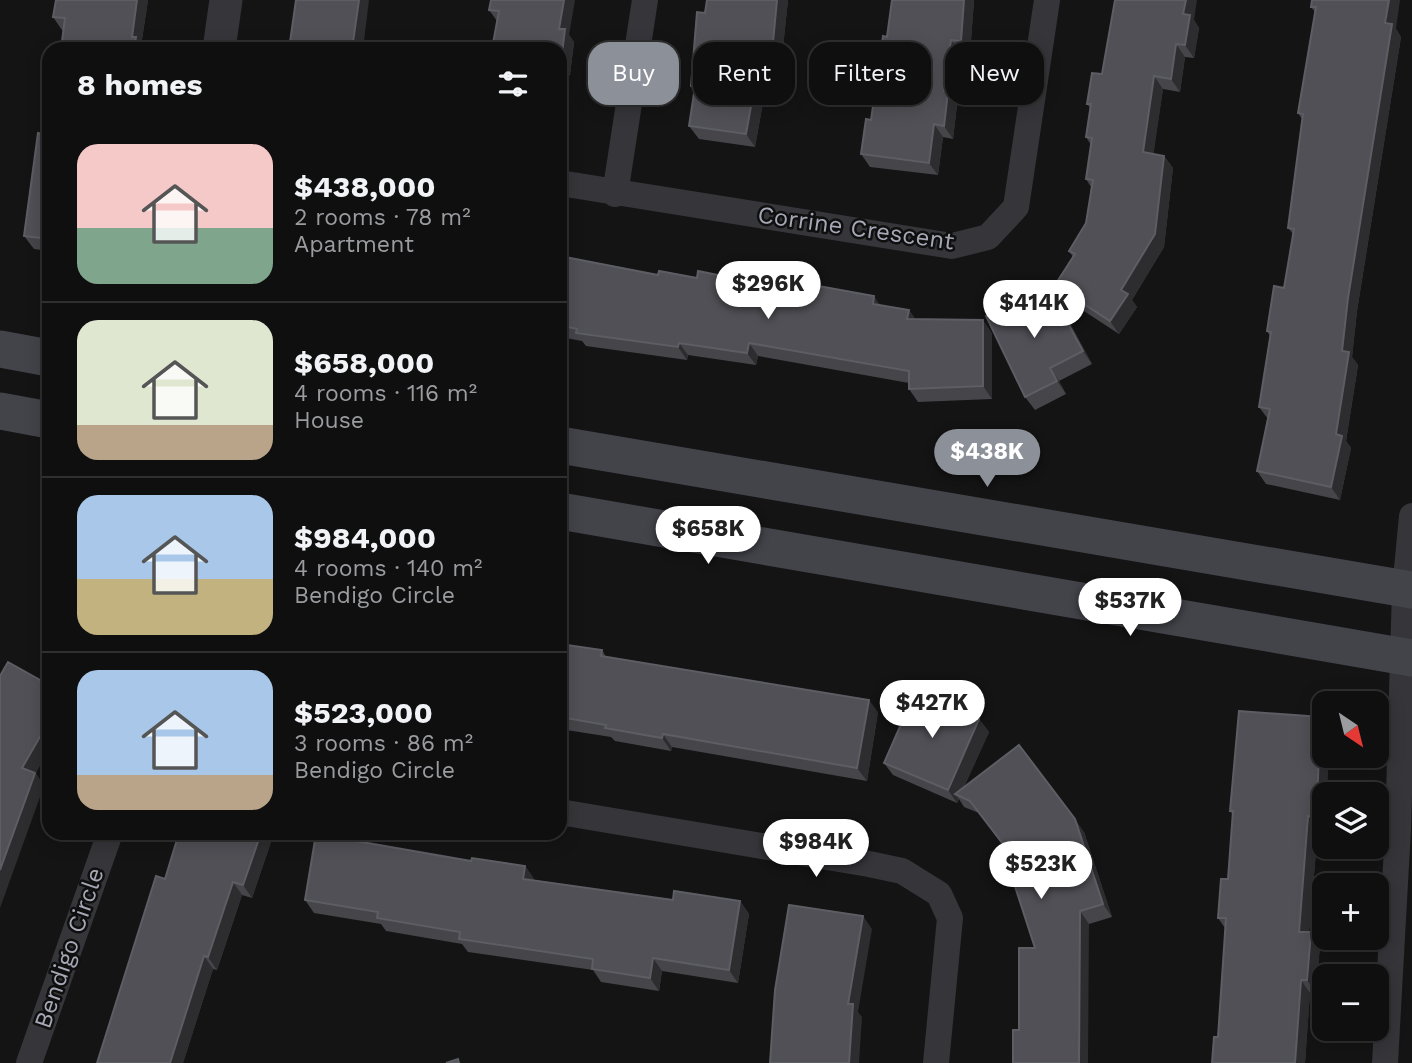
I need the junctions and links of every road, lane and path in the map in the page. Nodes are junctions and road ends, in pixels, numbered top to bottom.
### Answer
1 (226, 0) edge
2 (645, 0) edge
3 (1047, 0) edge
4 (220, 42) edge
5 (567, 184) edge
6 (615, 194) junction
7 (0, 349) edge
8 (42, 357) edge
9 (0, 411) edge
10 (42, 419) edge
11 (567, 446) edge
12 (567, 512) edge
13 (1412, 516) edge
14 (1409, 589) edge
15 (1408, 657) edge
16 (567, 813) edge
17 (108, 840) edge
18 (29, 1063) edge
19 (936, 1063) edge
20 (1385, 1063) edge

1 - 4 street
2 - 6 street
3 - 6 street, Corrine Crescent
5 - 6 street, Corrine Crescent
7 - 8 main road
9 - 10 main road
11 - 14 main road
12 - 15 main road
13 - 14 street
14 - 15 street
15 - 20 street
16 - 19 street
17 - 18 street, Bendigo Circle

